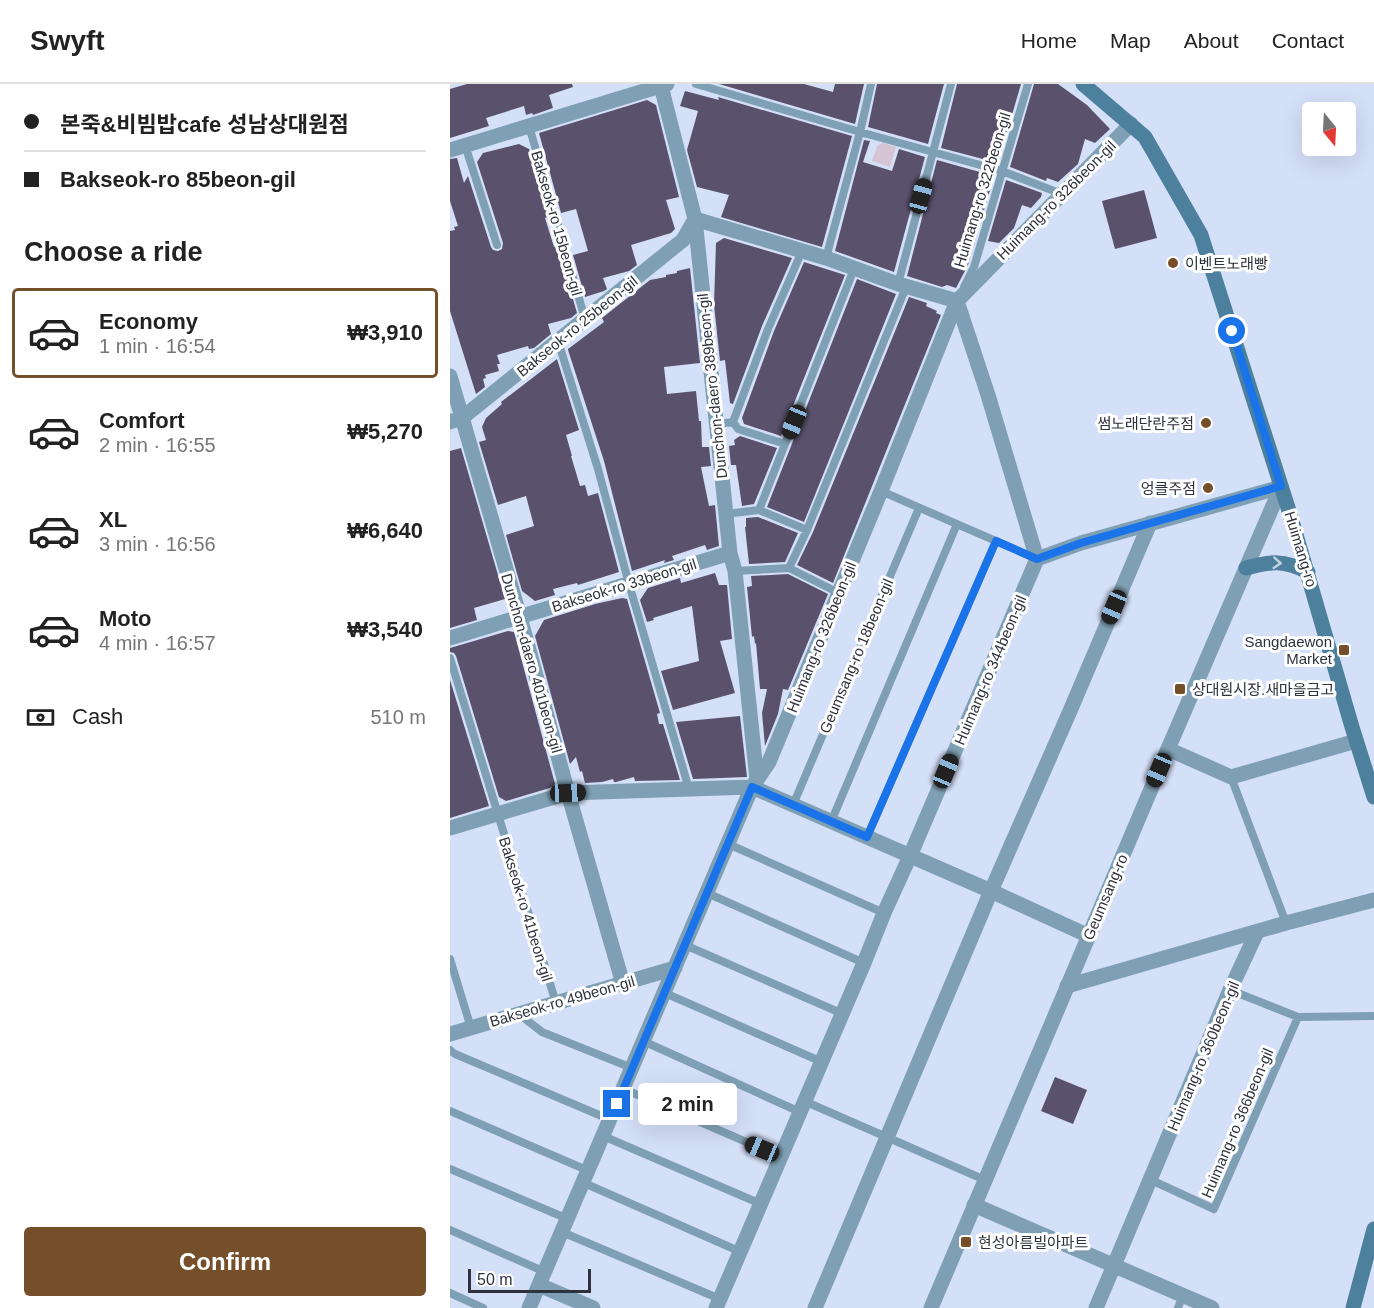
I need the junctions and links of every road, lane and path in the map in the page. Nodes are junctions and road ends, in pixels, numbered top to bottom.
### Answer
1 (696, 84) edge
2 (871, 84) edge
3 (951, 84) edge
4 (1028, 84) edge
5 (1083, 84) edge
6 (663, 85) edge
7 (1131, 124) junction
8 (529, 126) junction
9 (860, 132) junction
10 (457, 147) edge
11 (933, 152) junction
12 (1002, 171) junction
13 (1062, 194) junction
14 (695, 219) junction
15 (497, 245) dead end
16 (802, 251) junction
17 (826, 258) junction
18 (851, 268) junction
19 (902, 285) junction
20 (957, 301) junction
21 (585, 319) junction
22 (558, 341) junction
23 (450, 376) edge
24 (456, 420) edge
25 (733, 422) junction
26 (716, 424) junction
27 (785, 444) junction
28 (1281, 486) junction
29 (881, 491) junction
30 (919, 508) junction
31 (759, 510) junction
32 (725, 514) junction
33 (1150, 523) junction
34 (957, 524) junction
35 (807, 530) junction
36 (996, 541) junction
37 (730, 553) junction
38 (1037, 559) junction
39 (789, 568) junction
40 (1246, 568) junction
41 (735, 571) junction
42 (1308, 572) junction
43 (630, 584) junction
44 (838, 593) junction
45 (520, 617) junction
46 (450, 638) edge
47 (450, 658) edge
48 (1356, 741) junction
49 (1168, 749) junction
50 (1231, 777) junction
51 (754, 783) junction
52 (689, 789) junction
53 (568, 793) junction
54 (1374, 797) edge
55 (793, 805) junction
56 (497, 814) junction
57 (831, 822) junction
58 (450, 828) edge
59 (867, 837) junction
60 (728, 844) junction
61 (910, 856) junction
62 (991, 891) junction
63 (707, 893) junction
64 (1374, 900) edge
65 (884, 913) junction
66 (1286, 923) junction
67 (1257, 932) junction
68 (1089, 936) junction
69 (685, 945) junction
70 (450, 959) edge
71 (864, 963) junction
72 (675, 968) junction
73 (623, 984) junction
74 (1067, 986) junction
75 (1230, 990) junction
76 (665, 993) junction
77 (556, 1003) junction
78 (519, 1014) junction
79 (843, 1014) junction
80 (1374, 1016) edge
81 (1298, 1017) junction
82 (471, 1028) junction
83 (450, 1034) edge
84 (643, 1041) junction
85 (450, 1050) edge
86 (822, 1062) junction
87 (632, 1068) junction
88 (624, 1089) junction
89 (802, 1107) junction
90 (450, 1111) edge
91 (610, 1119) junction
92 (603, 1136) junction
93 (887, 1138) junction
94 (782, 1157) junction
95 (450, 1169) edge
96 (586, 1177) junction
97 (985, 1180) junction
98 (1151, 1180) junction
99 (761, 1204) junction
100 (974, 1205) junction
101 (565, 1226) junction
102 (1374, 1229) edge
103 (450, 1230) edge
104 (741, 1252) junction
105 (1114, 1265) junction
106 (542, 1278) junction
107 (450, 1293) edge
108 (1181, 1302) edge
109 (718, 1303) edge
110 (483, 1308) edge
111 (529, 1308) edge
112 (593, 1308) edge
113 (815, 1308) edge
114 (931, 1308) edge
115 (1096, 1308) edge
116 (1212, 1308) edge
117 (1353, 1308) edge

1 - 9 lane
2 - 9 lane
3 - 11 lane
4 - 12 lane, Huimang-ro 322beon-gil
5 - 7 main road, Huimang-ro
6 - 8 street
6 - 14 street, Dunchon-daero 389beon-gil
7 - 13 street, Huimang-ro 326beon-gil
7 - 28 main road, Huimang-ro
8 - 10 street
8 - 21 lane, Bakseok-ro 15beon-gil
9 - 11 lane
9 - 17 lane
10 - 15 lane
11 - 12 lane
11 - 19 lane
12 - 13 lane
12 - 20 lane, Huimang-ro 322beon-gil
13 - 20 street, Huimang-ro 326beon-gil
14 - 16 street
14 - 21 street, Bakseok-ro 25beon-gil
14 - 26 street, Dunchon-daero 389beon-gil
16 - 17 street
16 - 25 lane
17 - 18 street
18 - 19 street
18 - 27 lane
19 - 20 street
19 - 35 lane
20 - 29 street, Huimang-ro 326beon-gil
20 - 38 street
21 - 22 street, Bakseok-ro 25beon-gil
22 - 24 street, Bakseok-ro 25beon-gil
22 - 43 lane
23 - 24 street, Dunchon-daero 401beon-gil
24 - 45 street, Dunchon-daero 401beon-gil
25 - 26 lane
25 - 27 lane
26 - 32 street, Dunchon-daero 389beon-gil
27 - 31 lane
28 - 33 street
28 - 40 street, Geumsang-ro
28 - 42 main road, Huimang-ro
29 - 30 lane
29 - 44 street, Huimang-ro 326beon-gil
30 - 34 lane
30 - 55 lane, Geumsang-ro 18beon-gil
31 - 32 lane
31 - 35 lane
32 - 37 street, Dunchon-daero 389beon-gil
33 - 38 street
33 - 62 street
34 - 36 lane
34 - 57 lane
35 - 39 lane
36 - 38 lane
36 - 59 lane
37 - 41 street, Dunchon-daero 389beon-gil
37 - 43 street, Bakseok-ro 33beon-gil
38 - 61 street, Huimang-ro 344beon-gil
39 - 41 lane
39 - 44 lane
40 -> 42 main road
40 - 49 street, Geumsang-ro
41 - 51 street, Dunchon-daero 389beon-gil
42 - 48 main road, Huimang-ro
43 - 45 street, Bakseok-ro 33beon-gil
43 - 52 lane
44 - 51 street, Huimang-ro 326beon-gil
45 - 46 street, Bakseok-ro 33beon-gil
45 - 53 street, Dunchon-daero 401beon-gil
47 - 56 lane
48 - 50 street
48 - 54 main road, Huimang-ro
49 - 50 street
49 - 68 street, Geumsang-ro
50 - 66 lane
51 - 52 street
51 - 55 street
51 - 60 street, Huimang-ro 326beon-gil
52 - 53 street
53 - 56 street
53 - 73 street, Dunchon-daero 401beon-gil
55 - 57 street
56 - 58 street
56 - 77 lane, Bakseok-ro 41beon-gil
57 - 59 street
59 - 61 street
60 - 63 street, Huimang-ro 326beon-gil
60 - 65 lane
61 - 62 street
61 - 65 street, Huimang-ro 344beon-gil
62 - 68 street
62 - 93 street
63 - 69 street, Huimang-ro 326beon-gil
63 - 71 lane
64 - 66 street
65 - 71 street, Huimang-ro 344beon-gil
66 - 67 street
67 - 74 street
67 - 75 street, Huimang-ro 360beon-gil
68 - 74 street, Geumsang-ro
69 - 72 street, Huimang-ro 326beon-gil
69 - 79 lane
70 - 82 lane
71 - 79 street, Huimang-ro 344beon-gil
72 - 73 street, Bakseok-ro 49beon-gil
72 - 76 street, Huimang-ro 326beon-gil
73 - 77 street, Bakseok-ro 49beon-gil
74 - 97 street, Geumsang-ro
75 - 81 lane
75 - 98 street, Huimang-ro 360beon-gil
76 - 84 street, Huimang-ro 326beon-gil
76 - 86 lane
77 - 78 street, Bakseok-ro 49beon-gil
78 - 82 street, Bakseok-ro 49beon-gil
78 - 87 lane
79 - 86 street, Huimang-ro 344beon-gil
80 - 81 lane
81 - 98 lane, Huimang-ro 366beon-gil
82 - 83 street, Bakseok-ro 49beon-gil
84 - 87 street, Huimang-ro 326beon-gil
84 - 89 lane
85 - 91 lane
86 - 89 street, Huimang-ro 344beon-gil
87 - 88 street, Huimang-ro 326beon-gil
88 - 91 street, Huimang-ro 326beon-gil
88 - 94 lane
89 - 93 lane
89 - 94 street, Huimang-ro 344beon-gil
90 - 96 lane
91 - 92 street, Huimang-ro 326beon-gil
92 - 96 street, Huimang-ro 326beon-gil
92 - 99 lane
93 - 97 lane
93 - 113 street
94 - 99 street, Huimang-ro 344beon-gil
95 - 101 lane, Huimang-ro 344beon-gil
96 - 101 street, Huimang-ro 326beon-gil
96 - 104 lane
97 - 100 street, Geumsang-ro
98 - 105 street, Huimang-ro 360beon-gil
99 - 104 street, Huimang-ro 344beon-gil
100 - 105 street
100 - 114 street, Geumsang-ro
101 - 106 street, Huimang-ro 326beon-gil
101 - 109 lane, Huimang-ro 344beon-gil
102 - 117 main road
103 - 106 lane
104 - 109 street, Huimang-ro 344beon-gil
105 - 108 street
105 - 115 street, Huimang-ro 360beon-gil
106 - 111 street, Huimang-ro 326beon-gil
106 - 112 street
107 - 110 lane
108 - 116 street

